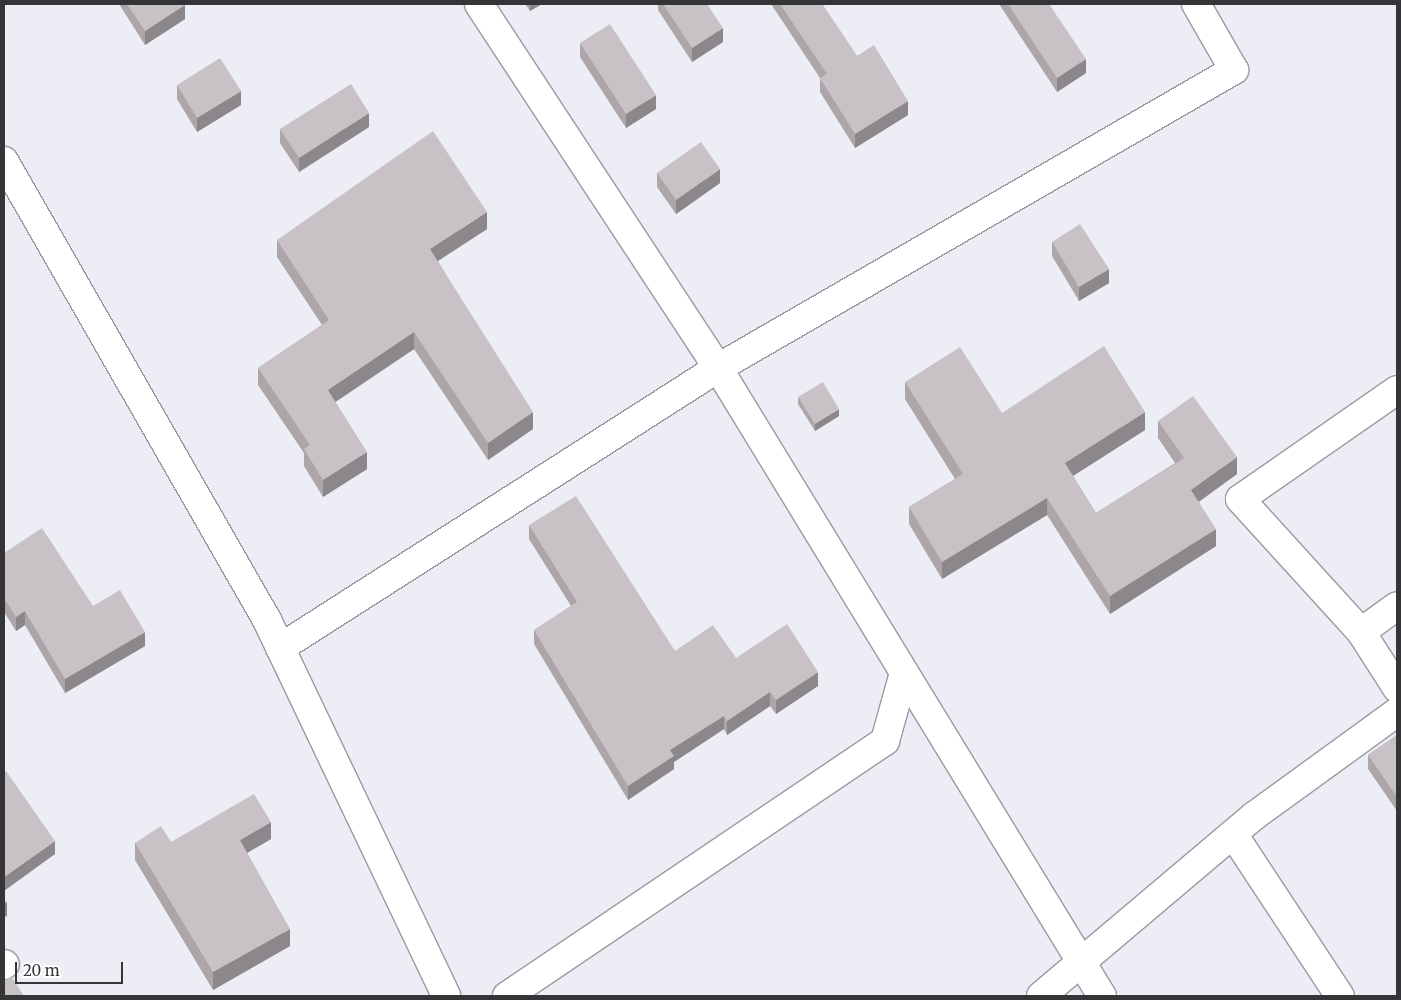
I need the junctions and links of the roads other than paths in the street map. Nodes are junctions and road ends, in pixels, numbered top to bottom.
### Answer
1 (478, 4) edge
2 (1196, 4) edge
3 (4, 161) edge
4 (718, 368) junction
5 (1397, 390) edge
6 (1397, 606) edge
7 (1361, 632) junction
8 (280, 648) junction
9 (904, 673) junction
10 (1397, 688) edge
11 (1397, 712) edge
12 (1233, 834) junction
13 (1083, 965) junction
14 (446, 996) edge
15 (507, 996) edge
16 (1041, 996) edge
17 (1102, 996) edge
18 (1340, 996) edge

1 - 4 street
2 - 4 street
3 - 8 street
4 - 8 street
4 - 9 street
5 - 7 street
6 - 7 street
7 - 10 street
8 - 14 street
9 - 13 street
9 - 15 street
11 - 12 street
12 - 13 street
12 - 18 street
13 - 16 street
13 - 17 street

